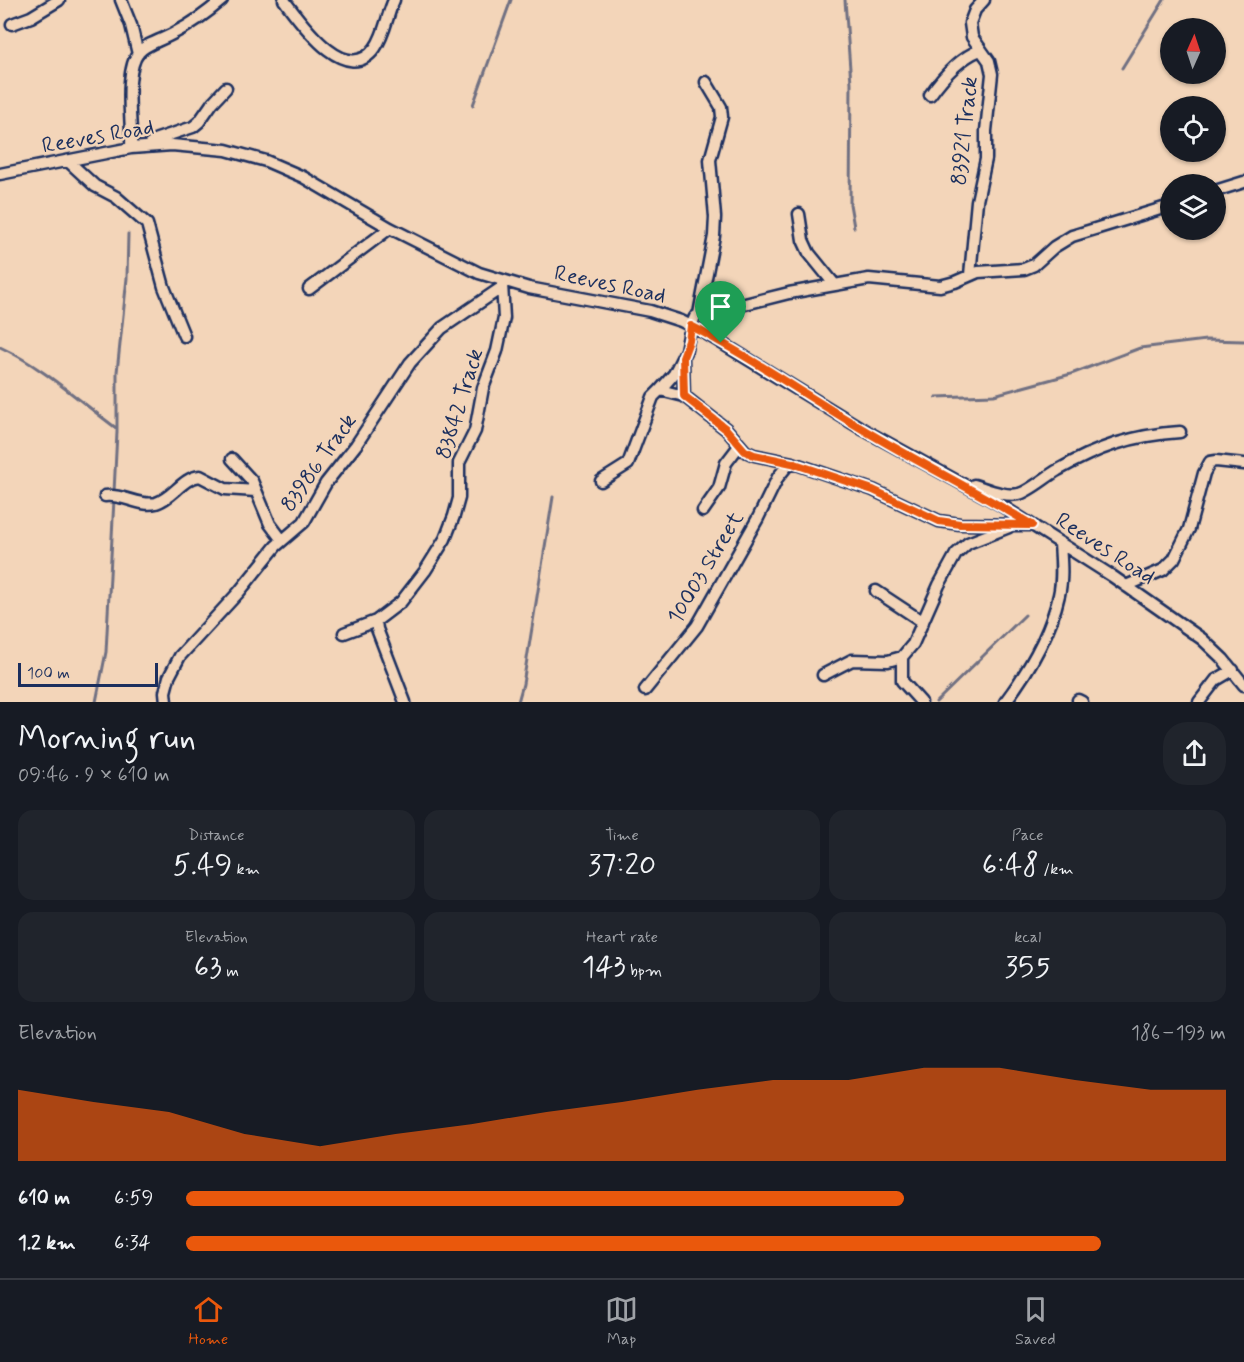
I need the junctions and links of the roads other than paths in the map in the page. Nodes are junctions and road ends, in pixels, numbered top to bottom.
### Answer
1 (59, 0) edge
2 (121, 0) edge
3 (222, 0) edge
4 (284, 0) edge
5 (394, 0) edge
6 (984, 0) edge
7 (12, 24) dead end
8 (980, 50) junction
9 (138, 54) junction
10 (706, 82) dead end
11 (226, 88) dead end
12 (930, 95) dead end
13 (148, 146) junction
14 (131, 147) junction
15 (68, 160) junction
16 (0, 174) edge
17 (1244, 182) edge
18 (1226, 188) edge
19 (1160, 209) edge
20 (799, 214) dead end
21 (390, 228) junction
22 (970, 275) junction
23 (502, 284) junction
24 (835, 285) junction
25 (309, 289) dead end
26 (699, 314) junction
27 (691, 326) junction
28 (184, 336) dead end
29 (683, 357) junction
30 (660, 390) junction
31 (684, 396) junction
32 (1180, 432) dead end
33 (739, 446) junction
34 (232, 459) dead end
35 (792, 463) junction
36 (1244, 464) edge
37 (601, 481) dead end
38 (962, 484) junction
39 (256, 491) junction
40 (105, 496) dead end
41 (703, 511) dead end
42 (1032, 525) junction
43 (1014, 526) junction
44 (282, 540) junction
45 (1060, 543) junction
46 (1126, 586) junction
47 (876, 591) dead end
48 (376, 621) junction
49 (923, 622) junction
50 (344, 633) dead end
51 (902, 657) junction
52 (1233, 670) junction
53 (823, 675) dead end
54 (1244, 685) edge
55 (645, 690) dead end
56 (166, 702) edge
57 (405, 702) edge
58 (921, 702) edge
59 (1005, 702) edge
60 (1199, 702) edge

1 - 7 street
2 - 9 street
3 - 9 street
4 - 5 street
6 - 8 street, 83921 Track
8 - 12 street
8 - 22 street, 83921 Track
9 - 14 street
10 - 26 street
11 - 13 street
13 - 14 street, Reeves Road
13 - 21 street, Reeves Road
14 - 15 street, Reeves Road
15 - 16 street, Reeves Road
15 - 28 street
17 - 18 street
19 - 22 street
20 - 24 street
21 - 23 street, Reeves Road
21 - 25 street
22 - 24 street
23 - 27 street, Reeves Road
23 - 44 street, 83986 Track
23 - 48 street, 83842 Track
24 - 26 street
26 - 27 street
27 - 29 street
27 - 38 street, Reeves Road
29 - 30 street
29 - 31 street
30 - 31 street
30 - 37 street
31 - 33 street
32 - 38 street
33 - 35 street
33 - 41 street
34 - 39 street
35 - 43 street
35 - 55 street, 10003 Street
36 - 46 street
38 - 42 street, Reeves Road
39 - 40 street
39 - 44 street
42 - 43 street
42 - 45 street, Reeves Road
43 - 49 street
44 - 56 street, 83986 Track
45 - 46 street, Reeves Road
45 - 59 street
46 - 52 street, Reeves Road
47 - 49 street
48 - 50 street, 83842 Track
48 - 57 street
49 - 51 street
51 - 53 street
51 - 58 street
52 - 54 street, Reeves Road
52 - 60 street

